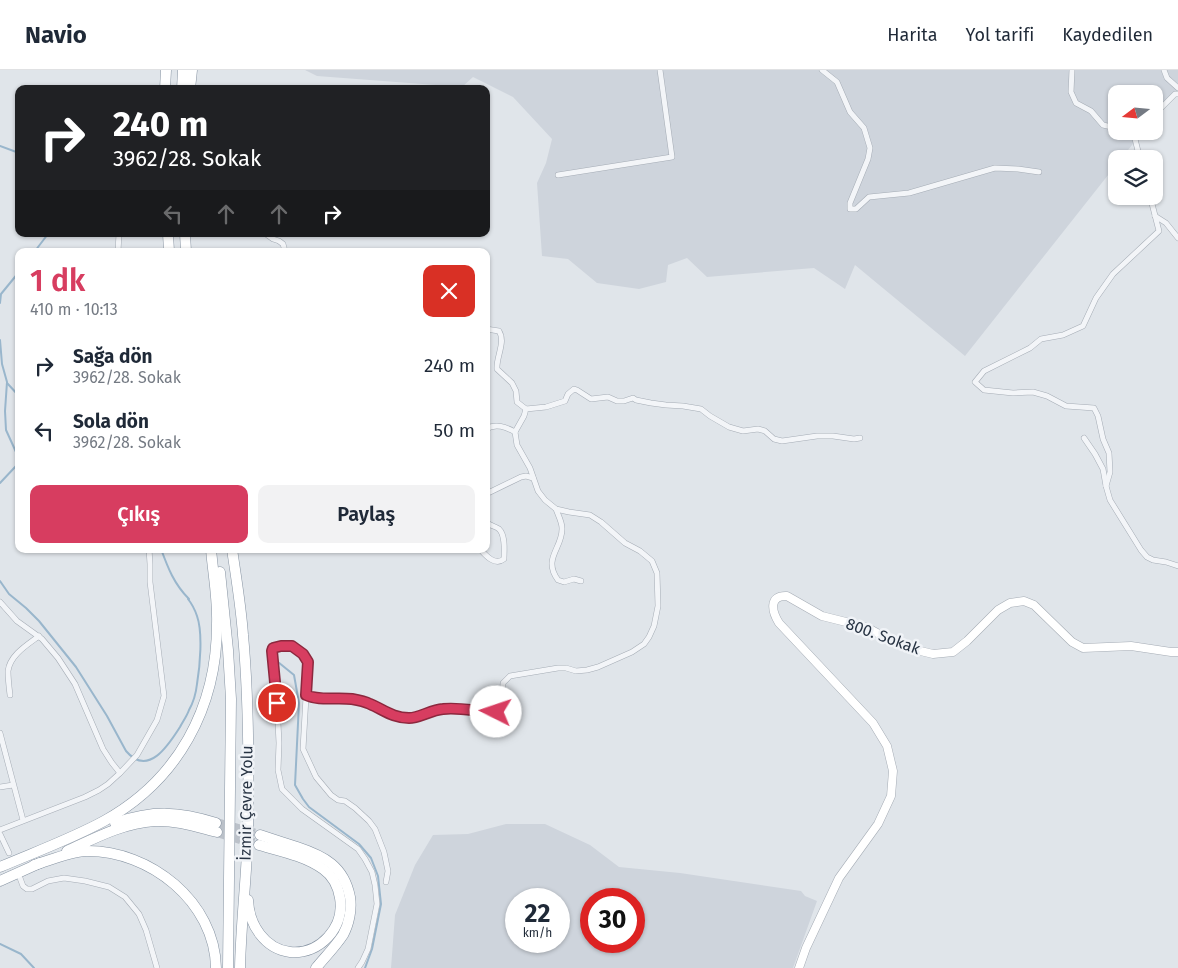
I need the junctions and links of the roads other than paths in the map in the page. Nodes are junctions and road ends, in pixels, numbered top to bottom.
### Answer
1 (166, 70) edge
2 (183, 70) edge
3 (192, 70) edge
4 (660, 70) edge
5 (822, 70) edge
6 (1072, 70) edge
7 (1164, 70) edge
8 (165, 85) edge
9 (182, 85) edge
10 (190, 85) edge
11 (1178, 88) edge
12 (1178, 94) edge
13 (1163, 106) edge
14 (1108, 126) edge
15 (1039, 172) dead end
16 (558, 175) dead end
17 (1152, 205) edge
18 (1155, 216) junction
19 (270, 237) edge
20 (1178, 238) edge
21 (284, 248) edge
22 (490, 330) edge
23 (526, 409) junction
24 (490, 426) edge
25 (516, 432) junction
26 (860, 438) dead end
27 (1084, 438) dead end
28 (534, 478) junction
29 (1106, 486) junction
30 (490, 492) edge
31 (556, 509) junction
32 (490, 525) edge
33 (149, 553) edge
34 (210, 553) edge
35 (217, 553) edge
36 (233, 553) edge
37 (484, 553) edge
38 (1178, 566) edge
39 (581, 581) dead end
40 (0, 602) edge
41 (39, 636) junction
42 (1178, 652) edge
43 (10, 695) dead end
44 (306, 695) junction
45 (0, 733) edge
46 (120, 773) junction
47 (13, 785) junction
48 (0, 787) edge
49 (23, 820) junction
50 (248, 830) junction
51 (0, 832) edge
52 (74, 836) junction
53 (9, 853) dead end
54 (34, 865) junction
55 (0, 867) edge
56 (20, 878) dead end
57 (0, 881) edge
58 (386, 882) dead end
59 (157, 968) edge
60 (216, 968) edge
61 (228, 968) edge
62 (240, 968) edge
63 (316, 968) edge
64 (358, 968) edge
65 (799, 968) edge

1 - 8 highway
2 - 9 highway
3 - 10 highway
4 - 16 street
5 - 15 street
6 - 14 street
7 - 11 street
12 - 13 street
17 - 18 street
18 - 20 street
18 - 29 street
19 - 21 street
22 - 23 street
23 - 25 street
23 - 26 street
24 - 25 street
25 - 28 street
27 - 29 street
28 - 30 street
28 - 31 street
29 - 38 street
31 - 39 street
31 - 44 street
32 - 37 street
33 - 46 street
34 - 52 highway
35 - 61 highway, İzmir Çevre Yolu
36 - 50 highway, İzmir Çevre Yolu
40 - 41 street
41 - 43 street
41 - 46 street
42 - 65 main road, 800. Sokak
44 - 58 street
44 - 64 street
45 - 47 street
46 - 49 street
47 - 48 street
47 - 49 street
49 - 51 street
50 - 62 highway, İzmir Çevre Yolu
50 - 63 highway
51 - 53 street
52 - 54 highway
52 - 55 highway
54 - 57 highway
54 - 60 highway
56 - 59 street

